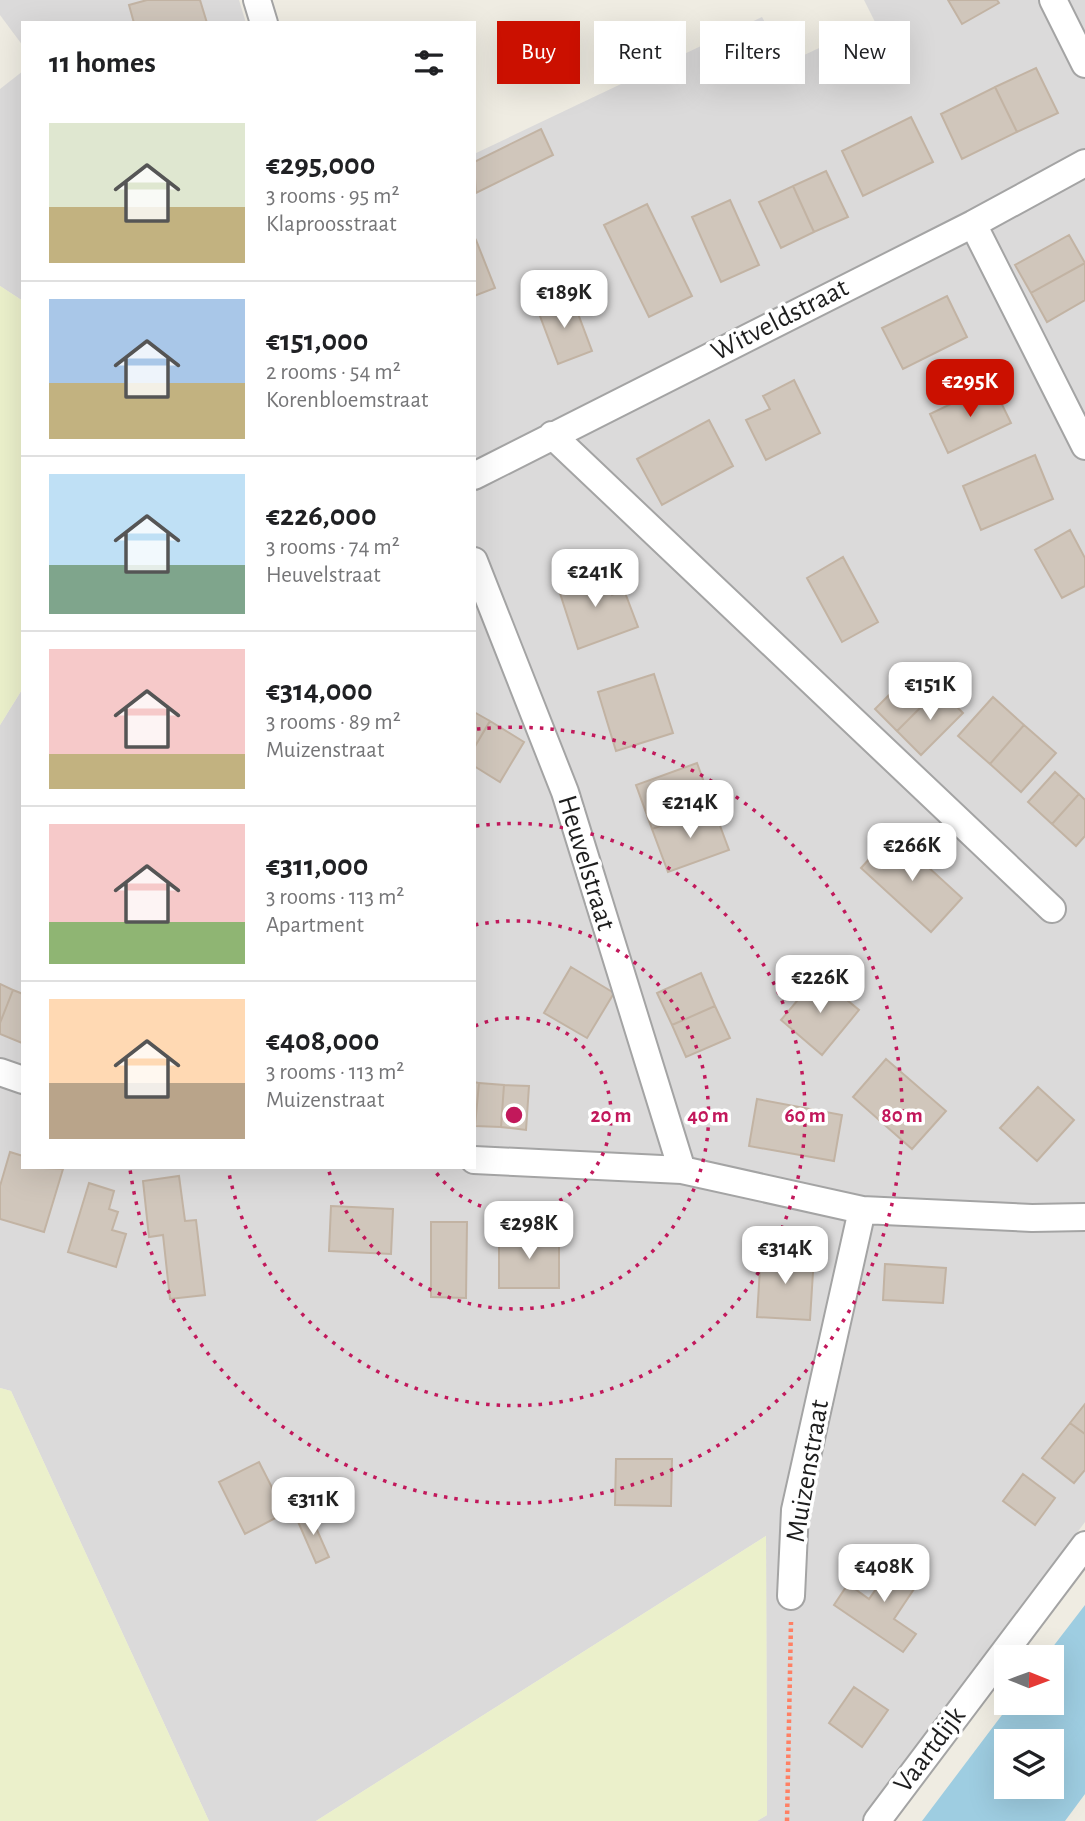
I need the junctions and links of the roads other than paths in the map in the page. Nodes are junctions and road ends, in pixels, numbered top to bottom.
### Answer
1 (257, 0) edge
2 (1053, 0) edge
3 (263, 21) edge
4 (1085, 64) edge
5 (1085, 163) edge
6 (973, 224) junction
7 (552, 435) junction
8 (1085, 446) edge
9 (476, 475) edge
10 (476, 566) edge
11 (1052, 909) dead end
12 (0, 1072) edge
13 (21, 1079) edge
14 (476, 1160) edge
15 (682, 1170) junction
16 (862, 1210) junction
17 (1085, 1217) edge
18 (1085, 1545) edge
19 (791, 1596) road end
20 (877, 1821) edge

1 - 3 street
2 - 4 street
5 - 6 street, Witveldstraat
6 - 7 street, Witveldstraat
6 - 8 street
7 - 9 street, Witveldstraat
7 - 11 street
10 - 15 street, Heuvelstraat
12 - 13 street
14 - 15 street
15 - 16 street
16 - 17 street
16 - 19 street, Muizenstraat
18 - 20 street, Vaartdijk

